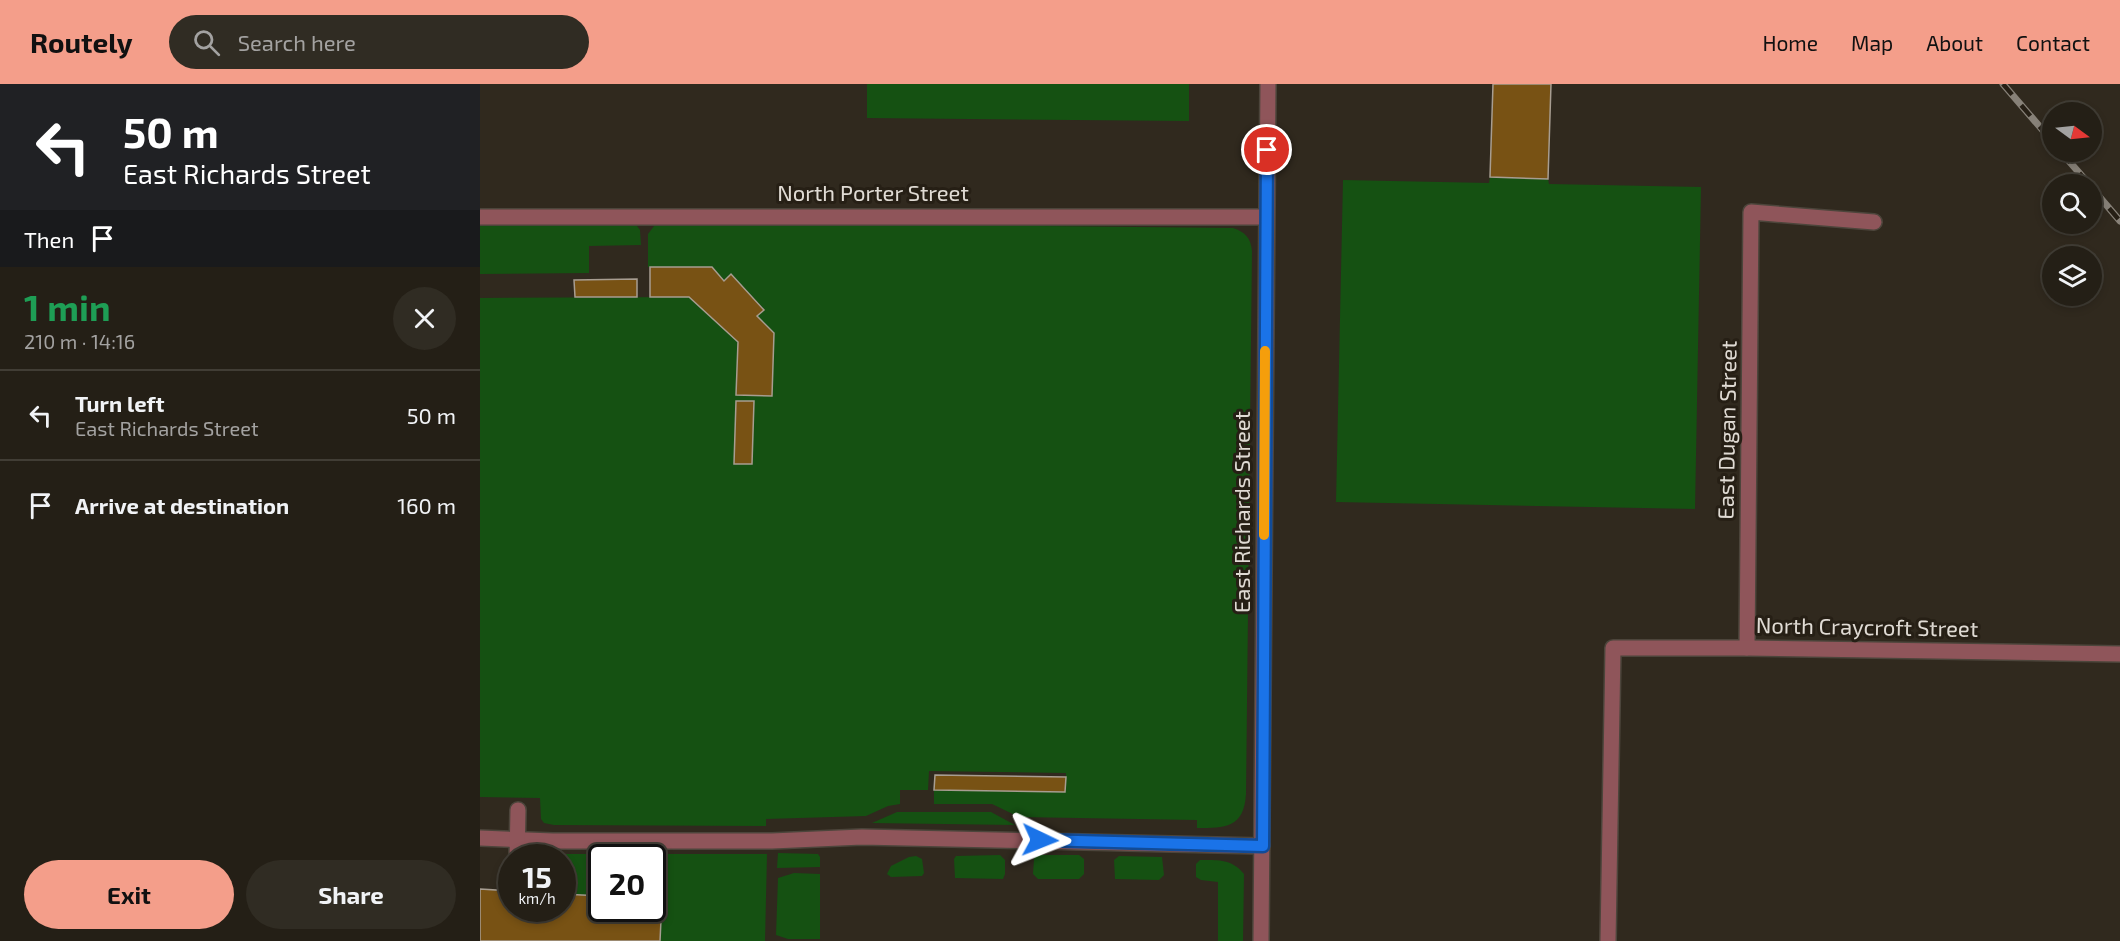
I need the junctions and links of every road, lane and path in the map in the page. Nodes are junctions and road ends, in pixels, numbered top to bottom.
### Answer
1 (1268, 84) edge
2 (480, 217) edge
3 (1266, 217) junction
4 (1874, 222) dead end
5 (1747, 648) junction
6 (2120, 654) edge
7 (518, 810) dead end
8 (480, 838) edge
9 (517, 840) junction
10 (517, 844) edge
11 (1263, 846) junction
12 (1261, 941) edge
13 (1608, 941) edge

1 - 3 street, East Richards Street
2 - 3 street, North Porter Street
3 - 11 street, East Richards Street
4 - 5 street, East Dugan Street
5 - 6 street, North Craycroft Street
5 - 13 street, North Craycroft Street
7 - 9 street
8 - 9 street
9 - 10 street
9 - 11 street
11 - 12 street, East Richards Street

